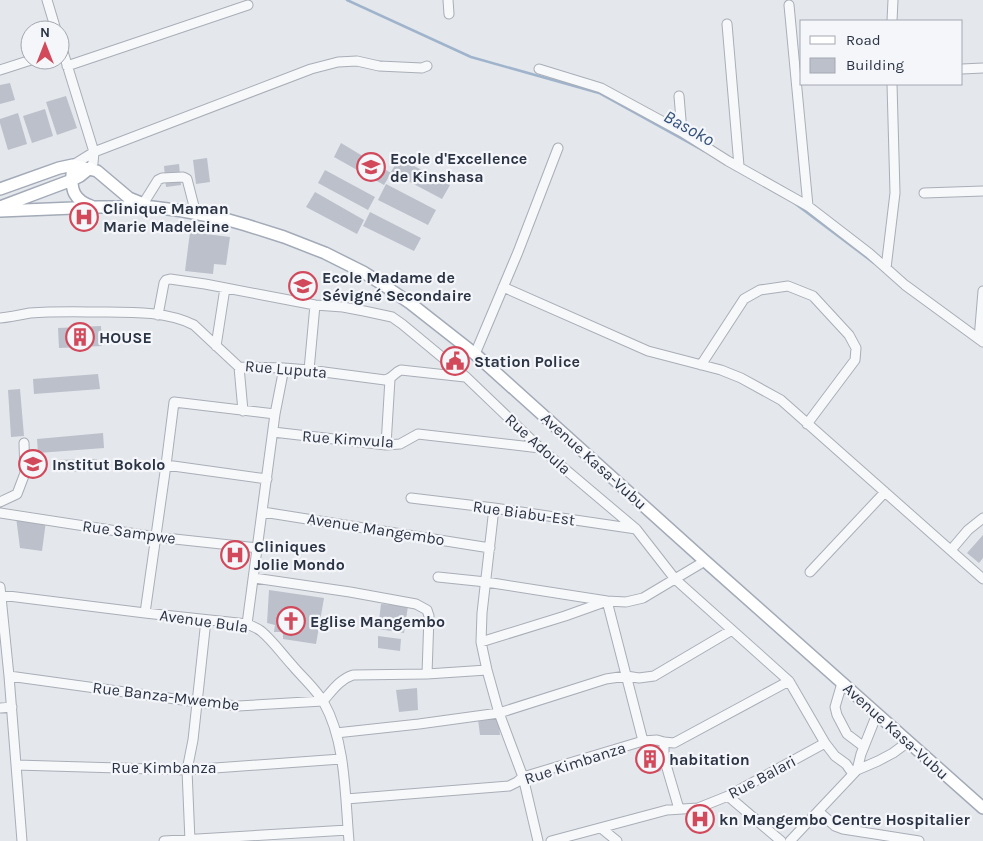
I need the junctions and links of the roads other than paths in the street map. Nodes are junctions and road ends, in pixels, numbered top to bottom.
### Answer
1 (48, 0) edge
2 (448, 0) edge
3 (893, 0) edge
4 (248, 5) dead end
5 (789, 5) dead end
6 (449, 14) dead end
7 (53, 20) edge
8 (892, 20) edge
9 (727, 24) dead end
10 (20, 64) edge
11 (70, 65) edge
12 (427, 66) dead end
13 (983, 68) edge
14 (539, 69) dead end
15 (0, 70) edge
16 (68, 70) edge
17 (963, 70) edge
18 (892, 85) edge
19 (679, 96) dead end
20 (682, 132) junction
21 (558, 148) dead end
22 (94, 152) junction
23 (73, 165) junction
24 (739, 166) junction
25 (90, 168) junction
26 (72, 180) junction
27 (0, 188) edge
28 (983, 191) edge
29 (924, 193) dead end
30 (148, 206) junction
31 (808, 206) junction
32 (98, 207) junction
33 (0, 209) edge
34 (196, 214) junction
35 (886, 268) junction
36 (503, 287) junction
37 (225, 288) junction
38 (983, 292) edge
39 (316, 305) junction
40 (158, 315) junction
41 (0, 318) edge
42 (981, 340) edge
43 (216, 346) junction
44 (475, 354) junction
45 (702, 365) junction
46 (239, 367) junction
47 (284, 368) junction
48 (309, 370) junction
49 (466, 377) junction
50 (390, 378) junction
51 (243, 411) junction
52 (275, 414) junction
53 (807, 424) junction
54 (273, 432) junction
55 (24, 443) dead end
56 (386, 445) junction
57 (540, 448) junction
58 (166, 465) junction
59 (267, 479) junction
60 (885, 492) junction
61 (411, 498) dead end
62 (0, 502) edge
63 (494, 508) junction
64 (263, 512) junction
65 (0, 513) edge
66 (983, 518) edge
67 (636, 529) junction
68 (156, 537) junction
69 (258, 548) junction
70 (490, 548) junction
71 (951, 550) junction
72 (705, 561) junction
73 (810, 572) dead end
74 (438, 577) dead end
75 (254, 578) junction
76 (983, 579) edge
77 (675, 580) junction
78 (486, 582) junction
79 (0, 587) edge
80 (0, 596) edge
81 (607, 601) junction
82 (145, 613) junction
83 (206, 620) junction
84 (248, 624) junction
85 (732, 630) junction
86 (481, 642) junction
87 (487, 670) junction
88 (427, 674) junction
89 (9, 676) junction
90 (626, 676) junction
91 (789, 682) junction
92 (842, 682) junction
93 (323, 701) junction
94 (197, 702) junction
95 (12, 707) junction
96 (0, 708) edge
97 (499, 713) junction
98 (877, 714) junction
99 (336, 733) junction
100 (643, 741) junction
101 (664, 742) junction
102 (908, 742) junction
103 (825, 743) junction
104 (864, 747) junction
105 (341, 759) junction
106 (16, 765) junction
107 (187, 770) junction
108 (855, 772) junction
109 (523, 777) junction
110 (728, 796) junction
111 (346, 799) junction
112 (983, 808) edge
113 (679, 809) junction
114 (819, 812) junction
115 (601, 828) junction
116 (348, 830) junction
117 (190, 840) edge
118 (22, 841) edge
119 (164, 841) edge
120 (349, 841) edge
121 (538, 841) edge
122 (551, 841) edge
123 (617, 841) edge
124 (781, 841) edge
125 (790, 841) edge
126 (919, 841) edge

1 - 7 street
2 - 6 street
3 - 8 street
4 - 11 street
5 - 31 street
9 - 24 street
10 - 15 street
12 - 22 street
13 - 17 street
14 - 20 street
16 - 22 street
18 - 35 street
19 - 20 street
20 - 24 street
21 - 36 street
22 - 23 street
22 - 25 street
23 - 25 main road, Avenue Kasa-Vubu
23 - 26 main road
23 - 27 main road, Avenue Kasa-Vubu
24 - 31 street
25 - 26 main road
25 - 30 main road, Avenue Kasa-Vubu
26 - 32 main road
26 - 33 main road
28 - 29 street
30 - 32 main road, Avenue Kasa-Vubu
30 - 34 main road, Avenue Kasa-Vubu
30 - 34 street
31 - 35 street
32 - 33 main road, Avenue Kasa-Vubu
34 - 44 main road, Avenue Kasa-Vubu
35 - 42 street
36 - 44 street
36 - 45 street
37 - 39 street, Rue Adoula
37 - 40 street, Rue Adoula
37 - 43 street
38 - 42 street
39 - 48 street
39 - 49 street, Rue Adoula
40 - 41 street, Rue Luputa
40 - 43 street, Rue Luputa
43 - 46 street, Rue Luputa
44 - 72 main road, Avenue Kasa-Vubu
45 - 53 street
45 - 53 street
46 - 47 street, Rue Luputa
46 - 51 street
47 - 48 street, Rue Luputa
47 - 52 street
48 - 50 street, Rue Luputa
49 - 50 street, Rue Luputa
49 - 57 street, Rue Adoula
50 - 56 street
51 - 52 street
51 - 58 street
52 - 54 street
53 - 60 street
54 - 56 street, Rue Kimvula
54 - 59 street
55 - 62 street
56 - 57 street, Rue Kimvula
57 - 67 street, Rue Adoula
58 - 59 street
58 - 68 street
59 - 64 street
60 - 71 street
60 - 73 street
61 - 63 street, Rue Biabu-Est
63 - 67 street, Rue Biabu-Est
63 - 70 street
64 - 69 street
64 - 70 street, Avenue Mangembo
65 - 68 street, Rue Sampwe
66 - 71 street
67 - 77 street, Rue Adoula
68 - 69 street, Rue Sampwe
68 - 82 street
69 - 75 street
70 - 78 street
71 - 76 street
72 - 77 street
72 - 92 main road, Avenue Kasa-Vubu
74 - 78 street
75 - 84 street
75 - 88 street
77 - 81 street
77 - 85 street, Rue Adoula
78 - 81 street
78 - 86 street
79 - 80 street
80 - 82 street, Avenue Bula
80 - 89 street
81 - 86 street
81 - 90 street
82 - 83 street, Avenue Bula
83 - 84 street, Avenue Bula
83 - 94 street
84 - 93 street, Avenue Bula
85 - 90 street
85 - 91 street, Rue Adoula
86 - 87 street
87 - 88 street
87 - 97 street
88 - 93 street
89 - 94 street, Rue Banza-Mwembe
89 - 95 street
90 - 97 street
90 - 100 street
91 - 101 street, Rue Kimbanza
91 - 103 street, Rue Adoula
92 - 98 main road, Avenue Kasa-Vubu
92 - 104 street
93 - 94 street, Rue Banza-Mwembe
93 - 99 street, Avenue Bula
94 - 107 street
95 - 96 street
95 - 106 street
97 - 99 street
97 - 109 street
98 - 102 main road, Avenue Kasa-Vubu
98 - 104 street
99 - 105 street, Avenue Bula
100 - 101 street, Rue Kimbanza
100 - 109 street, Rue Kimbanza
101 - 113 street
102 - 108 street
102 - 112 main road, Avenue Kasa-Vubu
103 - 108 street, Rue Adoula
103 - 110 street, Rue Balari
104 - 108 street
105 - 107 street, Rue Kimbanza
105 - 111 street, Avenue Bula
106 - 107 street, Rue Kimbanza
106 - 118 street
107 - 117 street
108 - 114 street
109 - 111 street, Rue Kimbanza
109 - 121 street
110 - 113 street, Rue Balari
110 - 124 street
111 - 116 street, Avenue Bula
113 - 115 street, Rue Balari
114 - 125 street
114 - 126 street
115 - 122 street, Rue Balari
115 - 123 street
116 - 117 street
116 - 120 street, Avenue Bula
117 - 119 street

